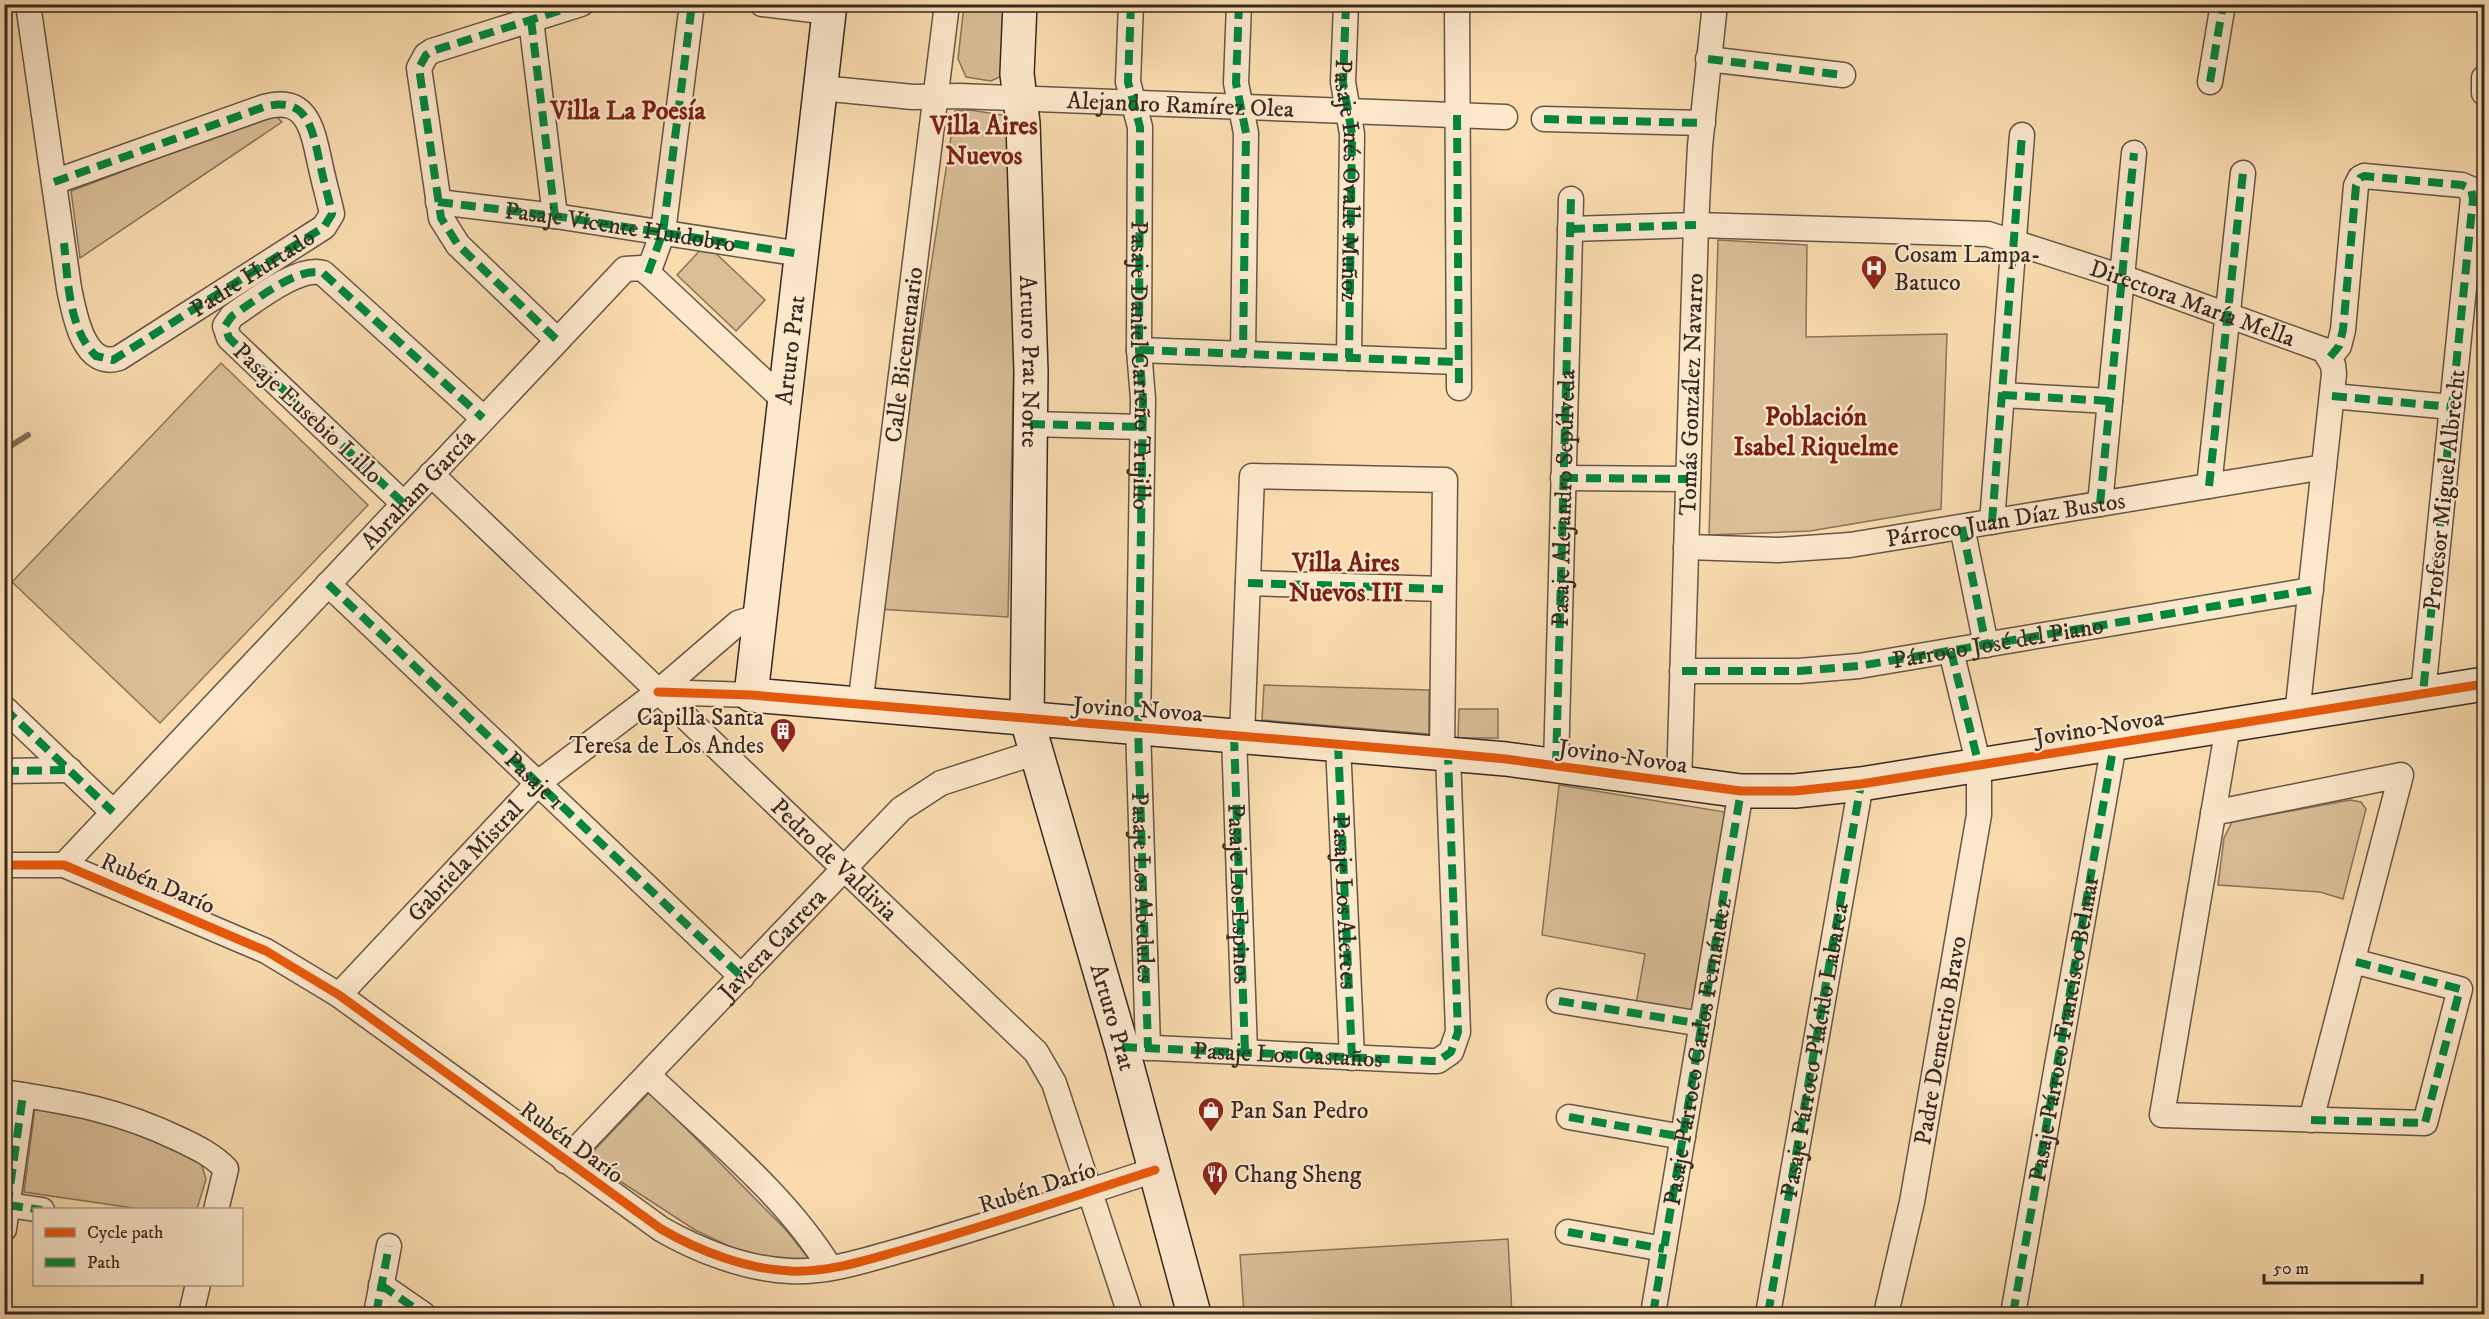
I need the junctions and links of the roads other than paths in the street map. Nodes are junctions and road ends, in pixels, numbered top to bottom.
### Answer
1 (28, 4) edge
2 (581, 4) edge
3 (692, 4) edge
4 (762, 4) edge
5 (946, 4) edge
6 (1020, 4) edge
7 (1131, 4) edge
8 (1239, 4) edge
9 (1346, 4) edge
10 (1457, 4) edge
11 (1715, 4) edge
12 (2223, 4) edge
13 (829, 8) edge
14 (531, 20) junction
15 (1708, 59) junction
16 (1844, 75) dead end
17 (2484, 78) edge
18 (2210, 82) dead end
19 (821, 88) junction
20 (2484, 93) edge
21 (935, 96) junction
22 (1020, 98) junction
23 (1133, 102) junction
24 (1241, 107) junction
25 (1348, 111) junction
26 (1457, 115) junction
27 (1505, 117) dead end
28 (1544, 119) dead end
29 (1703, 123) junction
30 (2022, 135) dead end
31 (2134, 153) dead end
32 (2243, 172) dead end
33 (54, 182) junction
34 (1571, 199) dead end
35 (438, 202) junction
36 (555, 216) junction
37 (1696, 225) junction
38 (1570, 229) junction
39 (663, 232) junction
40 (2013, 240) junction
41 (801, 254) junction
42 (648, 273) junction
43 (2122, 278) junction
44 (2227, 314) junction
45 (556, 339) junction
46 (1139, 350) junction
47 (1243, 354) junction
48 (2330, 357) junction
49 (1349, 358) junction
50 (1458, 362) junction
51 (1459, 388) dead end
52 (2002, 395) junction
53 (2332, 396) junction
54 (785, 401) junction
55 (2110, 401) junction
56 (2452, 407) junction
57 (483, 418) junction
58 (1030, 424) junction
59 (1142, 428) junction
60 (2324, 467) junction
61 (431, 474) junction
62 (1563, 478) junction
63 (1688, 479) junction
64 (2209, 486) junction
65 (403, 503) junction
66 (2100, 504) junction
67 (1992, 522) junction
68 (1962, 527) junction
69 (1686, 547) junction
70 (328, 584) junction
71 (1248, 584) junction
72 (1443, 589) junction
73 (2311, 590) junction
74 (760, 616) junction
75 (1986, 645) junction
76 (1951, 651) junction
77 (1682, 671) junction
78 (2484, 684) edge
79 (658, 692) junction
80 (2423, 693) junction
81 (751, 695) junction
82 (860, 706) junction
83 (4, 708) edge
84 (2297, 715) junction
85 (1027, 720) junction
86 (2228, 726) junction
87 (1138, 727) junction
88 (1238, 736) junction
89 (1338, 744) junction
90 (2114, 744) junction
91 (1037, 752) junction
92 (1445, 754) junction
93 (1556, 766) junction
94 (1979, 766) junction
95 (70, 770) junction
96 (4, 771) edge
97 (538, 783) junction
98 (1679, 784) junction
99 (1861, 784) junction
100 (1742, 791) junction
101 (113, 812) junction
102 (2213, 813) junction
103 (4, 865) edge
104 (64, 865) junction
105 (844, 868) junction
106 (2353, 962) junction
107 (742, 977) junction
108 (339, 995) junction
109 (1559, 1001) dead end
110 (1702, 1024) junction
111 (1135, 1047) junction
112 (1245, 1052) junction
113 (1352, 1058) junction
114 (648, 1075) junction
115 (14, 1094) edge
116 (1569, 1117) dead end
117 (2311, 1120) junction
118 (1683, 1137) junction
119 (565, 1161) junction
120 (1155, 1170) junction
121 (1089, 1191) junction
122 (8, 1205) junction
123 (34, 1208) edge
124 (216, 1208) edge
125 (4, 1229) edge
126 (1568, 1232) dead end
127 (389, 1246) dead end
128 (1664, 1249) junction
129 (830, 1268) junction
130 (381, 1285) junction
131 (198, 1286) edge
132 (191, 1314) edge
133 (376, 1314) edge
134 (423, 1314) edge
135 (1130, 1314) edge
136 (1194, 1314) edge
137 (1653, 1314) edge
138 (1768, 1314) edge
139 (1886, 1314) edge
140 (2013, 1314) edge

1 - 33 street, Padre Hurtado
2 - 14 street
3 - 39 street
4 - 13 street
5 - 21 street, Calle Bicentenario
6 - 22 street, Arturo Prat Norte
7 - 23 street, Pasaje Daniel Carreño Trujillo
8 - 24 street
9 - 25 street, Pasaje Inés Ovalle Muñoz
10 - 26 street
11 - 15 street, Tomás González Navarro
12 - 18 street
13 - 19 street, Arturo Prat
14 - 35 street
14 - 36 street
15 - 16 street
15 - 29 street, Tomás González Navarro
17 - 20 street
19 - 21 street, Alejandro Ramírez Olea
19 - 41 street, Arturo Prat
21 - 22 street, Alejandro Ramírez Olea
21 - 82 street, Calle Bicentenario
22 - 23 street, Alejandro Ramírez Olea
22 - 58 street, Arturo Prat Norte
23 - 24 street, Alejandro Ramírez Olea
23 - 46 street, Pasaje Daniel Carreño Trujillo
24 - 25 street, Alejandro Ramírez Olea
24 - 47 street
25 - 26 street, Alejandro Ramírez Olea
25 - 49 street, Pasaje Inés Ovalle Muñoz
26 - 27 street, Alejandro Ramírez Olea
26 - 50 street
28 - 29 street
29 - 37 street, Tomás González Navarro
30 - 40 street
31 - 43 street
32 - 44 street
33 - 33 street, Padre Hurtado
34 - 38 street, Pasaje Alejandro Sepúlveda
35 - 36 street, Pasaje Vicente Huidobro
35 - 45 street
36 - 39 street, Pasaje Vicente Huidobro
37 - 38 street
37 - 40 street, Directora María Mella
37 - 63 street, Tomás González Navarro
38 - 62 street, Pasaje Alejandro Sepúlveda
39 - 41 street, Pasaje Vicente Huidobro
39 - 42 street
40 - 43 street, Directora María Mella
40 - 52 street
41 - 54 street, Arturo Prat
42 - 45 street, Abraham García
42 - 54 street
43 - 44 street, Directora María Mella
43 - 55 street
44 - 48 street, Directora María Mella
44 - 64 street
45 - 57 street, Abraham García
46 - 47 street
46 - 59 street, Pasaje Daniel Carreño Trujillo
47 - 49 street
48 - 53 street
48 - 56 street, Profesor Miguel Albrecht
49 - 50 street
50 - 51 street
52 - 55 street
52 - 67 street
53 - 56 street
53 - 60 street
54 - 74 street, Arturo Prat
55 - 66 street
56 - 80 street, Profesor Miguel Albrecht
57 - 61 street, Abraham García
57 - 65 street, Pasaje Eusebio Lillo
58 - 59 street
58 - 85 street, Arturo Prat Norte
59 - 87 street, Pasaje Daniel Carreño Trujillo
60 - 64 street, Párroco Juan Díaz Bustos
60 - 73 street
61 - 65 street, Abraham García
61 - 79 street, Pedro de Valdivia
62 - 63 street
62 - 93 street, Pasaje Alejandro Sepúlveda
63 - 69 street, Tomás González Navarro
64 - 66 street, Párroco Juan Díaz Bustos
65 - 70 street, Abraham García
66 - 67 street, Párroco Juan Díaz Bustos
67 - 68 street, Párroco Juan Díaz Bustos
68 - 69 street, Párroco Juan Díaz Bustos
68 - 75 street
69 - 77 street, Tomás González Navarro
70 - 97 street, Pasaje 1
70 - 101 street, Abraham García
71 - 72 street
71 - 72 street, Pasaje Los Espinos
71 - 88 street, Pasaje Los Espinos
72 - 92 street
73 - 75 street, Párroco José del Piano
73 - 84 street
74 - 79 street, Gabriela Mistral
74 - 81 street, Arturo Prat
75 - 76 street, Párroco José del Piano
76 - 77 street, Párroco José del Piano
76 - 94 street, Padre Demetrio Bravo
77 - 98 street, Tomás González Navarro
78 - 80 street, Jovino Novoa
79 - 81 street
79 - 97 street, Gabriela Mistral
79 - 105 street, Pedro de Valdivia
80 - 84 street, Jovino Novoa
81 - 82 street, Jovino Novoa
82 - 85 street, Jovino Novoa
83 - 95 street
84 - 86 street, Jovino Novoa
85 - 87 street, Jovino Novoa
85 - 91 street, Arturo Prat
86 - 90 street, Jovino Novoa
86 - 102 street
87 - 88 street, Jovino Novoa
87 - 111 street, Pasaje Los Abedules
88 - 89 street, Jovino Novoa
88 - 112 street, Pasaje Los Espinos
89 - 92 street, Jovino Novoa
89 - 113 street, Pasaje Los Alerces
90 - 94 street, Jovino Novoa
90 - 140 street, Pasaje Párroco Francisco Belmar
91 - 105 street, Javiera Carrera
91 - 111 street, Arturo Prat
92 - 93 street, Jovino Novoa
92 - 113 street, Pasaje Los Castaños
93 - 98 street, Jovino Novoa
94 - 99 street, Jovino Novoa
94 - 139 street, Padre Demetrio Bravo
95 - 96 street
95 - 101 street
97 - 107 street, Pasaje 1
97 - 108 street, Gabriela Mistral
98 - 100 street, Jovino Novoa
99 - 100 street, Jovino Novoa
99 - 138 street, Pasaje Párroco Plácido Labarca
100 - 110 street, Pasaje Párroco Carlos Fernández
101 - 104 street, Abraham García
102 - 106 street
102 - 117 street
103 - 104 street, Rubén Darío
104 - 108 street, Rubén Darío
105 - 107 street, Javiera Carrera
105 - 121 street, Pedro de Valdivia
106 - 117 street
106 - 117 street
107 - 114 street, Javiera Carrera
108 - 119 street, Rubén Darío
109 - 110 street
110 - 118 street, Pasaje Párroco Carlos Fernández
111 - 112 street, Pasaje Los Castaños
111 - 120 street, Arturo Prat
112 - 113 street, Pasaje Los Castaños
114 - 119 street, Javiera Carrera
114 - 129 street
115 - 122 street
115 - 124 street
116 - 118 street
118 - 128 street, Pasaje Párroco Carlos Fernández
119 - 129 street, Rubén Darío
120 - 121 street, Rubén Darío
120 - 136 street, Arturo Prat
121 - 129 street, Rubén Darío
121 - 135 street, Pedro de Valdivia
122 - 123 street
122 - 125 street
126 - 128 street
127 - 130 street
128 - 137 street, Pasaje Párroco Carlos Fernández
130 - 133 street
130 - 134 street
131 - 132 street

